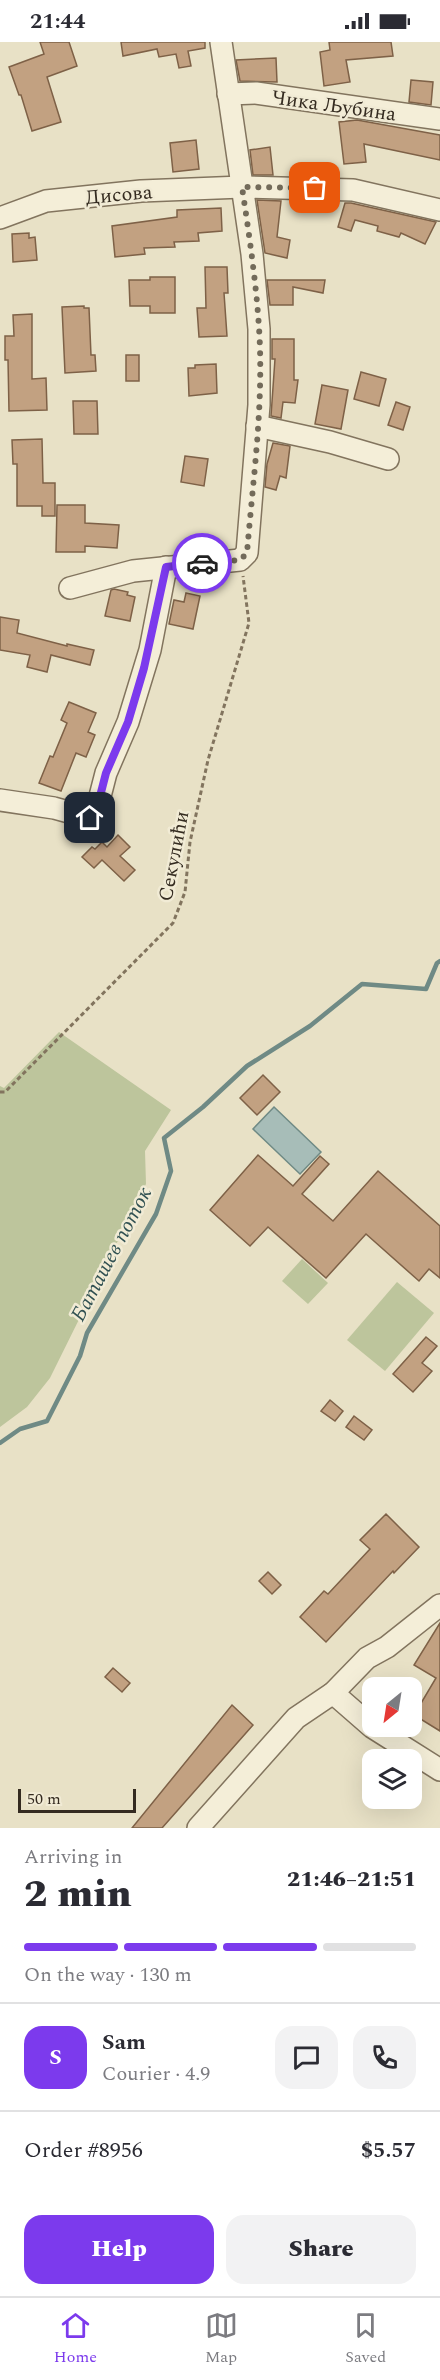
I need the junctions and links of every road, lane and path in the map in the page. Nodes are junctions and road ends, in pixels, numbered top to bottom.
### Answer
1 (221, 42) edge
2 (228, 94) junction
3 (440, 120) edge
4 (242, 187) junction
5 (440, 210) edge
6 (0, 218) edge
7 (258, 426) junction
8 (388, 459) dead end
9 (240, 560) junction
10 (166, 567) junction
11 (70, 588) dead end
12 (0, 800) edge
13 (0, 1092) edge
14 (440, 1605) edge
15 (333, 1693) junction
16 (440, 1770) edge
17 (198, 1828) edge

1 - 2 street
2 - 3 street, Чика Љубина
2 - 4 street
4 - 5 street, Дисова
4 - 6 street, Дисова
4 - 7 street
7 - 8 street
7 - 9 street
9 - 10 street
9 - 13 path, Секулићи
10 - 11 street
10 - 12 street
14 - 15 street
15 - 16 street
15 - 17 street

